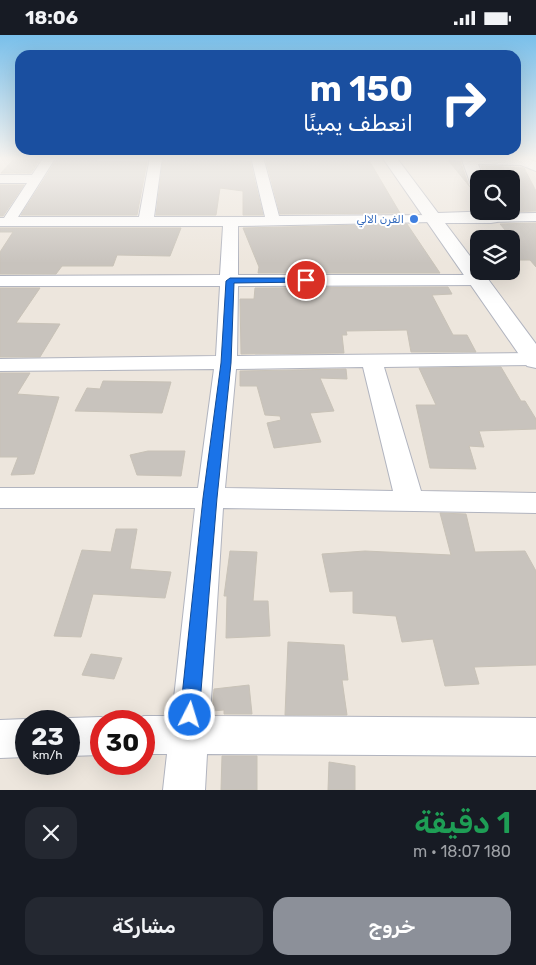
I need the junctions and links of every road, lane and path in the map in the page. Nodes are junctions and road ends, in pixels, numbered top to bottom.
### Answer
1 (27, 192) edge
2 (151, 192) edge
3 (266, 192) edge
4 (414, 192) edge
5 (470, 216) edge
6 (520, 216) edge
7 (536, 217) edge
8 (433, 218) junction
9 (230, 221) junction
10 (273, 221) junction
11 (4, 222) edge
12 (146, 222) junction
13 (470, 270) edge
14 (477, 280) joint
15 (0, 281) edge
16 (230, 281) junction
17 (535, 360) edge
18 (372, 361) junction
19 (226, 363) junction
20 (0, 365) edge
21 (0, 498) edge
22 (210, 498) junction
23 (410, 502) junction
24 (536, 503) edge
25 (188, 734) junction
26 (155, 735) edge
27 (536, 737) edge
28 (15, 738) edge
29 (0, 739) edge
30 (184, 790) edge

1 - 11 street
2 - 12 street
3 - 10 street
4 - 8 street
5 - 8 street
6 - 7 street
8 - 10 street
8 - 13 street
9 - 10 street
9 - 12 street
9 - 16 street
11 - 12 street
14 - 16 street
14 - 17 street
15 - 16 street
16 - 19 street
17 - 18 street
18 - 19 street
18 - 23 street
19 - 20 street
19 - 22 street
21 - 22 street
22 - 23 street
22 - 25 street
23 - 24 street
25 - 26 street
25 - 27 street
25 - 30 street
28 - 29 street

